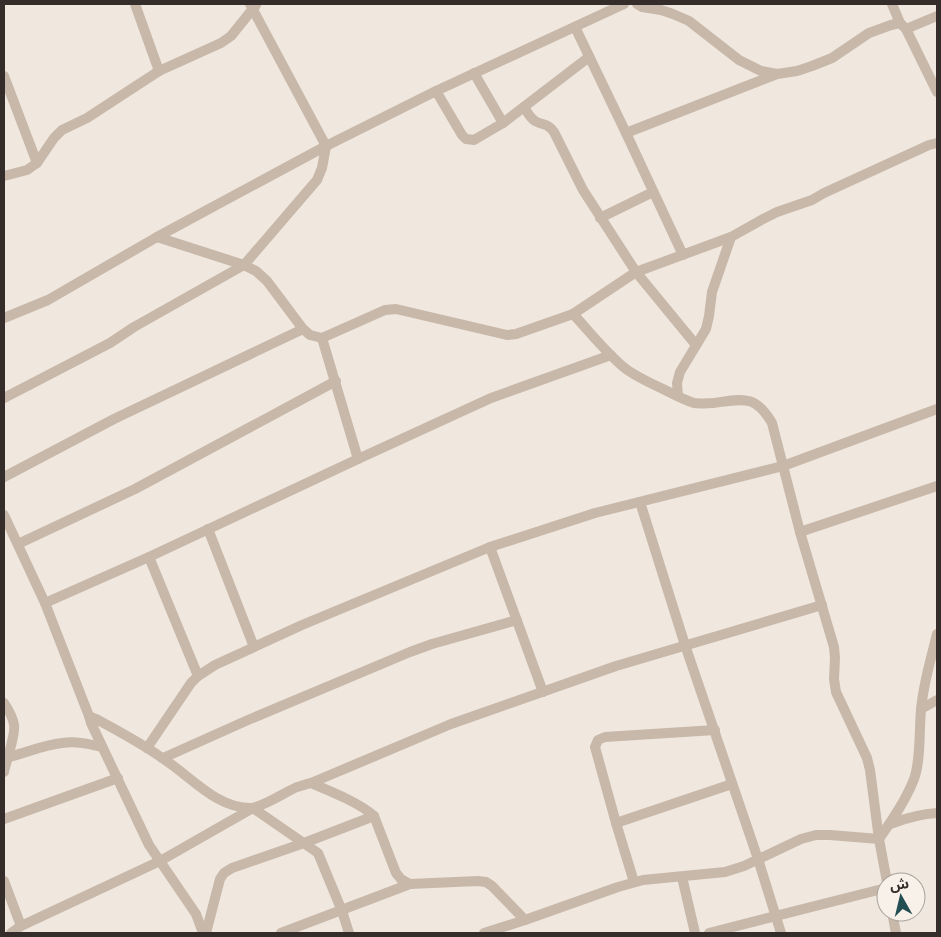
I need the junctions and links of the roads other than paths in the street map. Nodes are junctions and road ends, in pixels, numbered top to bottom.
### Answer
1 (135, 4) edge
2 (624, 4) edge
3 (892, 4) edge
4 (642, 5) edge
5 (254, 6) edge
6 (937, 16) edge
7 (903, 26) junction
8 (575, 27) junction
9 (589, 57) junction
10 (159, 71) junction
11 (474, 74) junction
12 (777, 74) junction
13 (4, 76) edge
14 (436, 91) junction
15 (937, 92) edge
16 (524, 107) junction
17 (503, 123) junction
18 (626, 133) junction
19 (937, 143) edge
20 (326, 146) junction
21 (37, 163) junction
22 (4, 176) edge
23 (654, 192) junction
24 (600, 218) junction
25 (731, 237) junction
26 (157, 238) junction
27 (683, 255) junction
28 (244, 265) junction
29 (636, 272) junction
30 (573, 314) junction
31 (4, 318) edge
32 (303, 328) junction
33 (322, 338) junction
34 (696, 345) junction
35 (611, 355) junction
36 (336, 381) junction
37 (678, 396) junction
38 (4, 398) edge
39 (937, 409) edge
40 (358, 459) junction
41 (783, 466) junction
42 (4, 477) edge
43 (937, 486) edge
44 (640, 502) junction
45 (4, 515) edge
46 (208, 529) junction
47 (800, 532) junction
48 (18, 544) junction
49 (490, 547) junction
50 (149, 557) junction
51 (45, 603) junction
52 (822, 605) junction
53 (517, 620) junction
54 (937, 634) edge
55 (685, 645) junction
56 (254, 647) junction
57 (198, 676) junction
58 (543, 692) junction
59 (937, 700) edge
60 (4, 703) edge
61 (921, 709) junction
62 (89, 716) junction
63 (715, 730) junction
64 (102, 747) junction
65 (147, 748) junction
66 (5, 758) edge
67 (163, 758) junction
68 (4, 772) edge
69 (118, 778) junction
70 (311, 782) junction
71 (732, 784) junction
72 (254, 808) junction
73 (937, 814) edge
74 (374, 816) junction
75 (4, 819) edge
76 (616, 823) junction
77 (890, 824) junction
78 (879, 839) junction
79 (304, 843) junction
80 (758, 859) junction
81 (160, 861) junction
82 (885, 872) edge
83 (682, 876) junction
84 (4, 881) edge
85 (634, 882) junction
86 (410, 884) junction
87 (876, 891) edge
88 (342, 911) junction
89 (776, 916) junction
90 (525, 920) junction
91 (21, 926) junction
92 (11, 933) edge
93 (204, 933) edge
94 (281, 933) edge
95 (349, 933) edge
96 (484, 933) edge
97 (696, 933) edge
98 (709, 933) edge
99 (781, 933) edge

1 - 10 street
2 - 8 street
3 - 7 street
4 - 12 street
5 - 10 street
5 - 20 street
6 - 7 street
7 - 12 street
7 - 15 street
8 - 9 street
8 - 11 street
9 - 16 street
9 - 18 street
10 - 21 street
11 - 14 street
11 - 17 street
12 - 18 street
13 - 21 street
14 - 17 street
14 - 20 street
16 - 17 street
16 - 24 street
18 - 23 street
19 - 25 street
20 - 26 street
20 - 28 street
21 - 22 street
23 - 24 street
23 - 27 street
24 - 29 street
25 - 27 street
25 - 34 street
26 - 28 street
26 - 31 street
27 - 29 street
28 - 32 street
28 - 38 street
29 - 30 street
29 - 34 street
30 - 33 street
30 - 35 street
32 - 33 street
32 - 42 street
33 - 36 street
34 - 37 street
35 - 37 street
35 - 40 street
36 - 40 street
36 - 48 street
37 - 41 street
39 - 41 street
40 - 46 street
41 - 44 street
41 - 47 street
43 - 47 street
44 - 49 street
44 - 55 street
45 - 48 street
46 - 50 street
46 - 56 street
47 - 52 street
48 - 51 street
49 - 53 street
49 - 56 street
50 - 51 street
50 - 57 street
51 - 62 street
52 - 55 street
52 - 78 street
53 - 58 street
53 - 67 street
54 - 61 street
55 - 58 street
55 - 63 street
56 - 57 street
57 - 65 street
58 - 70 street
59 - 61 street
60 - 66 street
61 - 77 street
62 - 64 street
62 - 65 street
63 - 71 street
63 - 76 street
64 - 66 street
64 - 69 street
65 - 67 street
66 - 68 street
67 - 72 street
69 - 75 street
69 - 81 street
70 - 72 street
70 - 74 street
71 - 76 street
71 - 80 street
72 - 79 street
72 - 81 street
73 - 77 street
74 - 79 street
74 - 86 street
76 - 85 street
77 - 78 street
78 - 80 street
78 - 82 street
79 - 88 street
79 - 93 street
80 - 83 street
80 - 89 street
81 - 91 street
81 - 93 street
83 - 85 street
83 - 97 street
84 - 91 street
85 - 90 street
86 - 88 street
86 - 90 street
87 - 89 street
88 - 94 street
88 - 95 street
89 - 98 street
89 - 99 street
90 - 96 street
91 - 92 street

